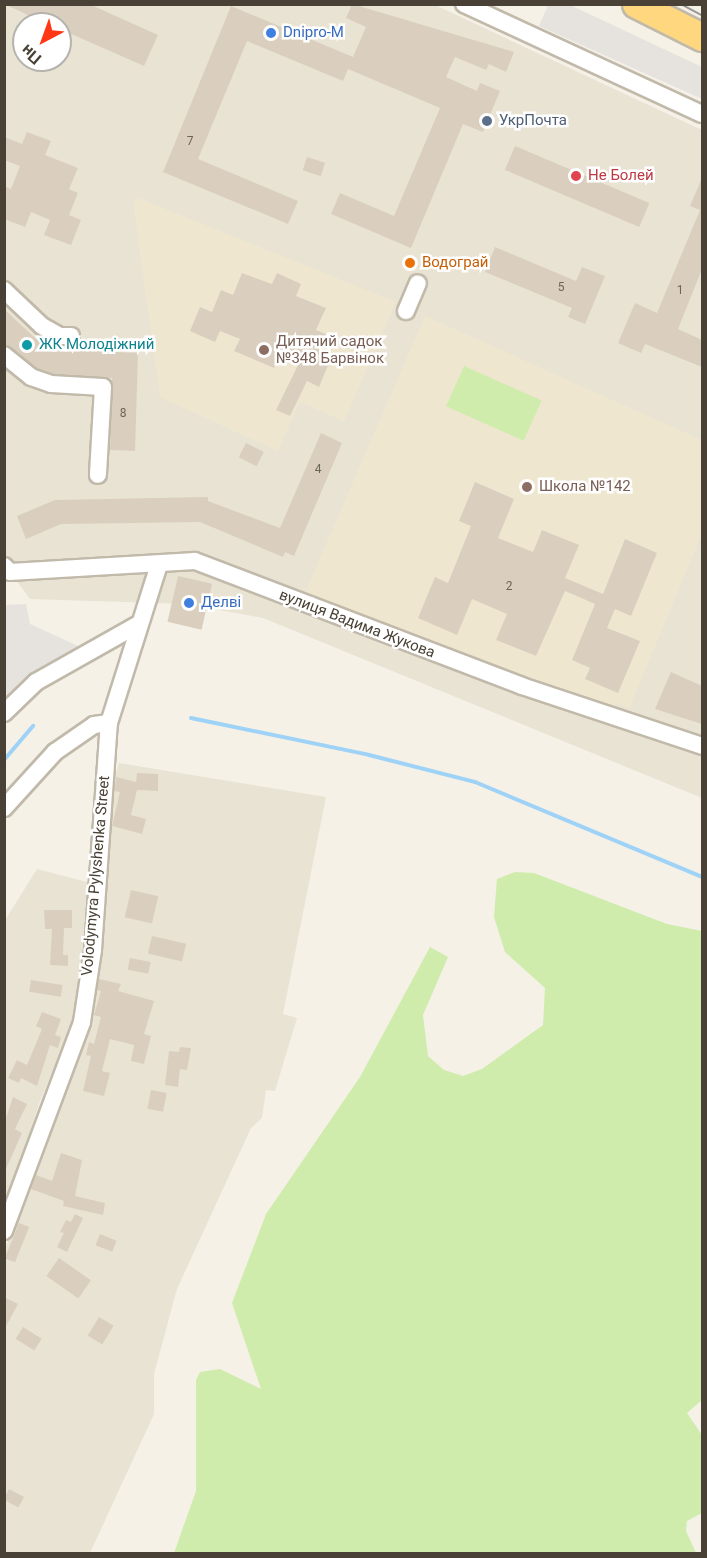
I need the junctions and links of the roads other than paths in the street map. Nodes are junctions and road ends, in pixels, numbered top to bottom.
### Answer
1 (464, 4) edge
2 (636, 4) edge
3 (702, 37) edge
4 (702, 114) edge
5 (418, 283) dead end
6 (4, 290) edge
7 (406, 311) dead end
8 (71, 336) dead end
9 (4, 355) edge
10 (98, 475) dead end
11 (159, 564) junction
12 (6, 570) edge
13 (138, 625) junction
14 (4, 713) edge
15 (109, 723) junction
16 (702, 746) edge
17 (4, 808) edge
18 (4, 1231) edge

1 - 4 street
2 - 3 highway
5 - 7 street
6 - 8 street
9 - 10 street
11 - 12 street, вулиця Вадима Жукова
11 - 13 street, Volodymyra Pylyshenka Street
11 - 16 street, вулиця Вадима Жукова
13 - 14 street
13 - 15 street, Volodymyra Pylyshenka Street
15 - 17 street
15 - 18 street, Volodymyra Pylyshenka Street

